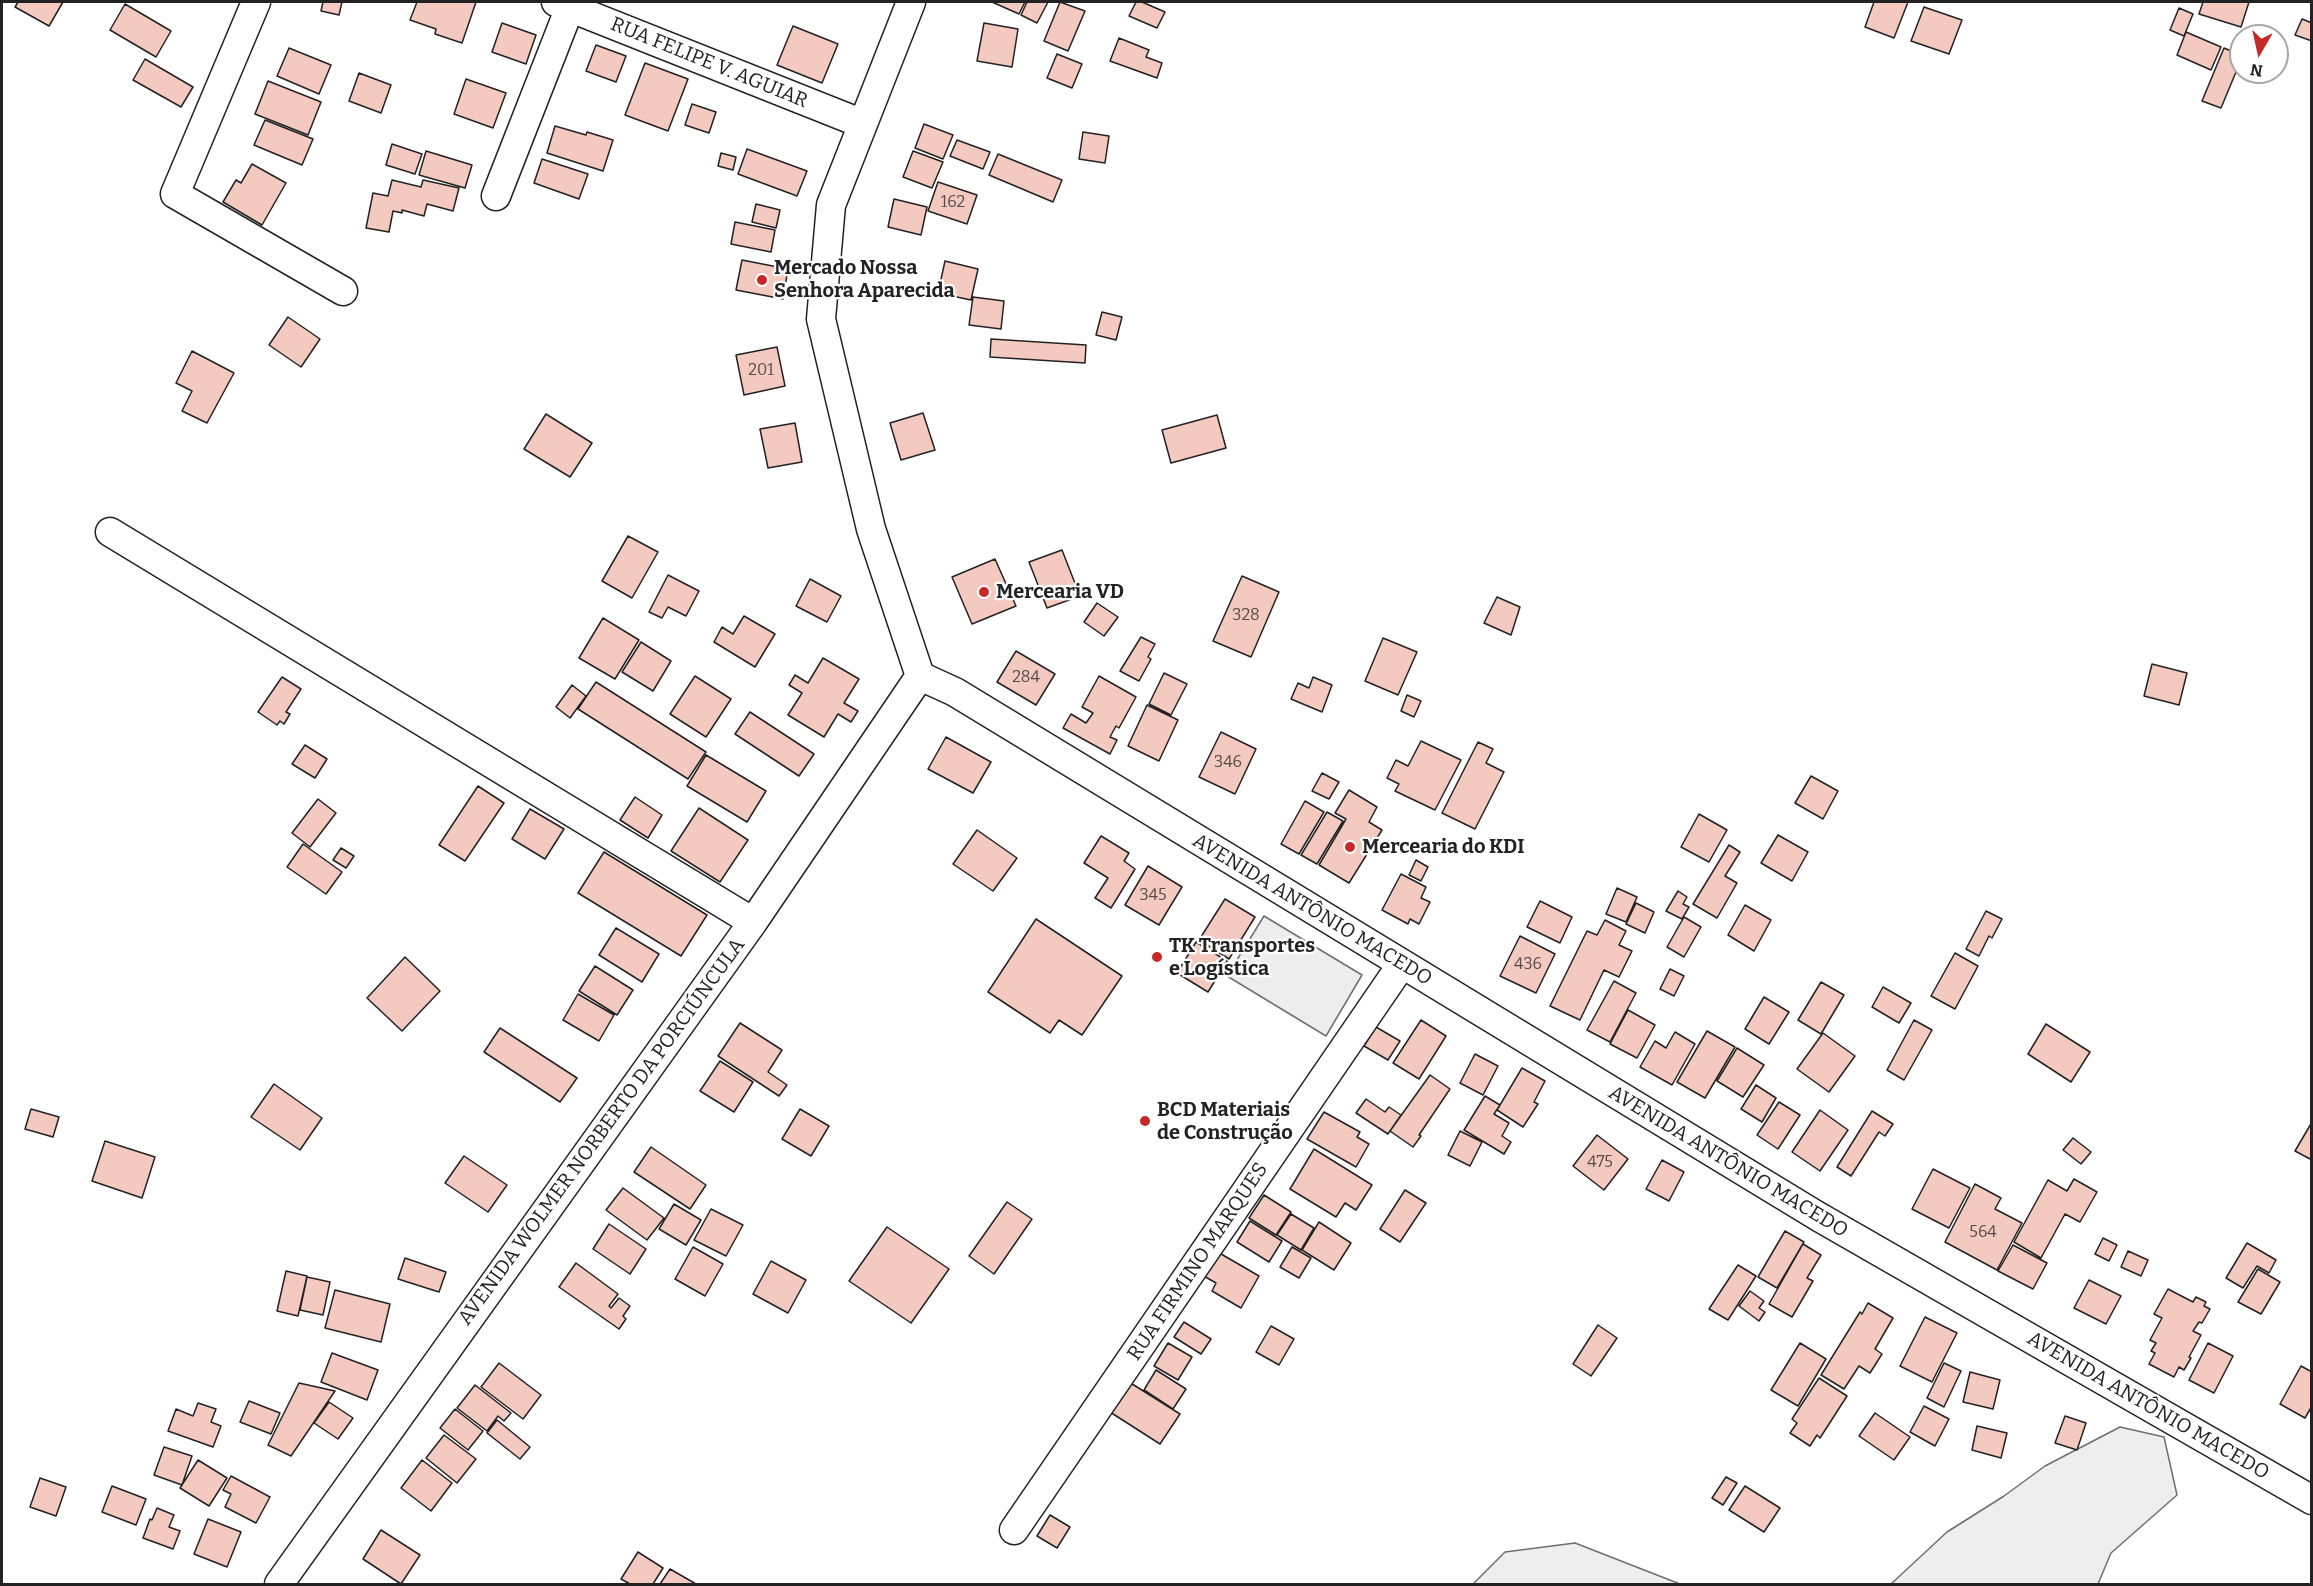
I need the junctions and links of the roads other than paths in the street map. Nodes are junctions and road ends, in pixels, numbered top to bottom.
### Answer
1 (256, 2) edge
2 (911, 2) edge
3 (566, 3) edge
4 (863, 124) junction
5 (496, 195) dead end
6 (343, 291) dead end
7 (110, 532) dead end
8 (920, 676) junction
9 (753, 922) junction
10 (1402, 964) junction
11 (2312, 1500) edge
12 (1014, 1530) dead end
13 (279, 1584) edge

1 - 6 street
2 - 4 street
3 - 4 street, RUA FELIPE V. AGUIAR
3 - 5 street
4 - 8 street
7 - 9 street
8 - 9 street, AVENIDA WOLMER NORBERTO DA PORCIÚNCULA
8 - 10 street, AVENIDA ANTÔNIO MACEDO
9 - 13 street, AVENIDA WOLMER NORBERTO DA PORCIÚNCULA
10 - 11 street, AVENIDA ANTÔNIO MACEDO
10 - 12 street, RUA FIRMINO MARQUES

